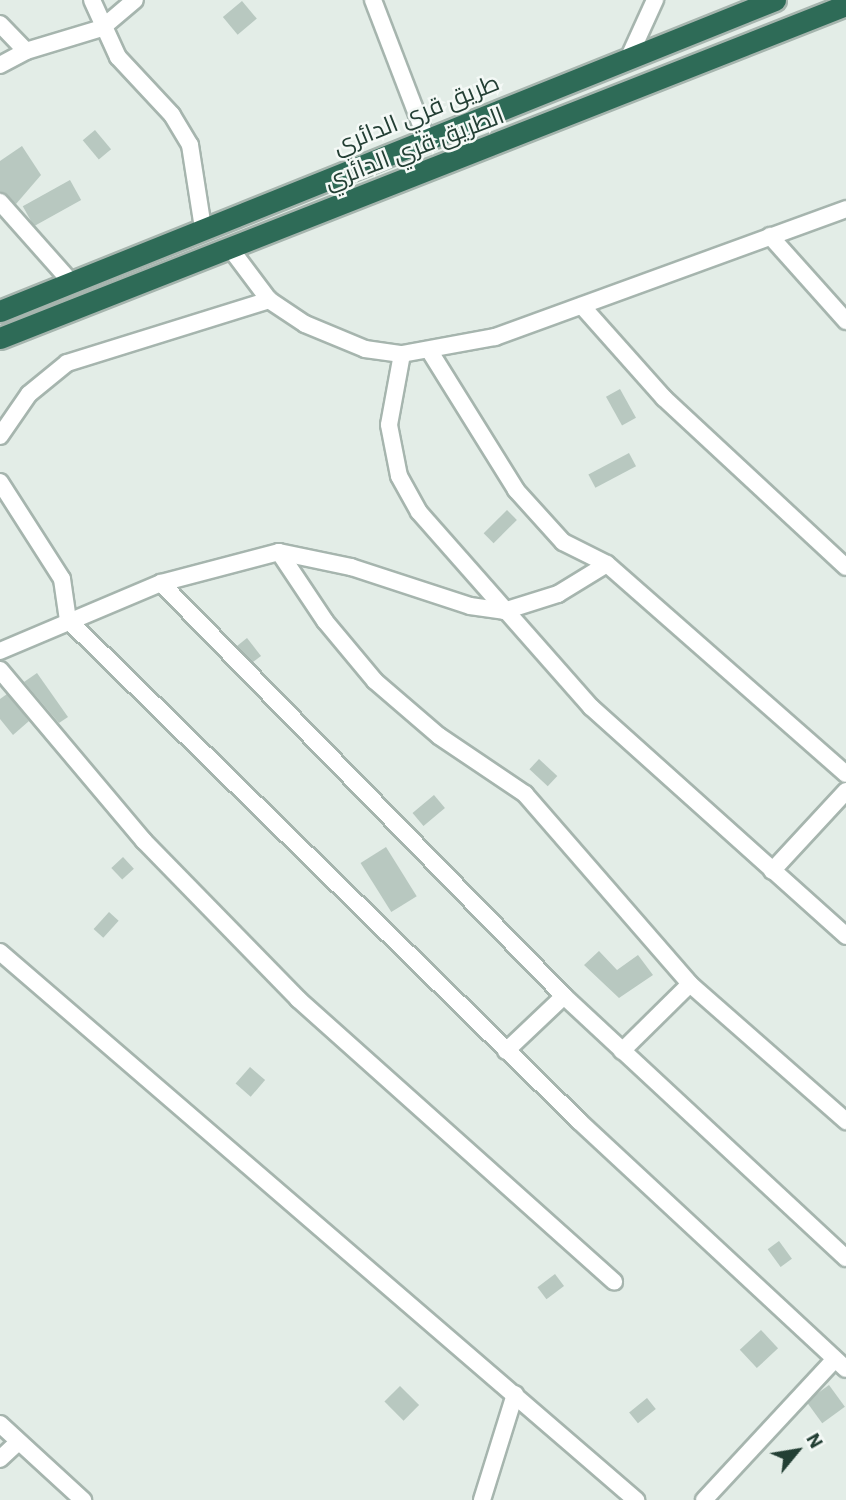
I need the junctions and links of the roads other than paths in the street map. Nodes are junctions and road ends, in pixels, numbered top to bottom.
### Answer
1 (92, 0) edge
2 (135, 0) edge
3 (373, 0) edge
4 (655, 0) edge
5 (775, 0) edge
6 (846, 5) edge
7 (0, 24) edge
8 (102, 28) junction
9 (26, 51) junction
10 (629, 57) junction
11 (0, 65) edge
12 (426, 138) junction
13 (0, 202) edge
14 (846, 209) edge
15 (203, 229) junction
16 (770, 236) junction
17 (230, 248) junction
18 (71, 282) junction
19 (269, 300) junction
20 (582, 306) junction
21 (0, 311) edge
22 (846, 321) edge
23 (0, 338) edge
24 (429, 349) junction
25 (402, 354) junction
26 (0, 436) edge
27 (0, 482) edge
28 (279, 552) junction
29 (607, 565) junction
30 (846, 566) edge
31 (161, 583) junction
32 (504, 611) junction
33 (68, 620) junction
34 (0, 651) edge
35 (0, 670) edge
36 (846, 774) edge
37 (846, 791) edge
38 (772, 872) junction
39 (846, 936) edge
40 (0, 952) edge
41 (690, 984) junction
42 (564, 996) junction
43 (506, 1051) junction
44 (622, 1051) junction
45 (846, 1121) edge
46 (846, 1258) edge
47 (614, 1282) dead end
48 (841, 1364) edge
49 (515, 1394) junction
50 (0, 1424) edge
51 (18, 1442) junction
52 (0, 1459) edge
53 (83, 1500) edge
54 (482, 1500) edge
55 (636, 1500) edge
56 (704, 1500) edge

1 - 8 street
2 - 8 street
3 - 12 street
4 - 10 street
5 - 10 highway, طريق قري الدائري
6 - 17 highway, الطريق قري الدائري
7 - 9 street
8 - 9 street
8 - 15 street
9 - 11 street
10 - 12 highway, طريق قري الدائري
12 - 15 highway, طريق قري الدائري
13 - 18 street
14 - 16 street
15 - 18 highway, طريق قري الدائري
16 - 20 street
16 - 22 street
17 - 19 street
17 - 23 highway, الطريق قري الدائري
18 - 21 highway, طريق قري الدائري
19 - 25 street
19 - 26 street
20 - 24 street
20 - 30 street
24 - 25 street
24 - 29 street
25 - 32 street
27 - 33 street
28 - 31 street
28 - 32 street
28 - 41 street
29 - 32 street
29 - 36 street
31 - 33 street
31 - 42 street
32 - 38 street
33 - 34 street
33 - 43 street
35 - 47 street
37 - 38 street
38 - 39 street
40 - 49 street
41 - 44 street
41 - 45 street
42 - 43 street
42 - 44 street
43 - 48 street
44 - 46 street
48 - 56 street
49 - 54 street
49 - 55 street
50 - 51 street
51 - 52 street
51 - 53 street

